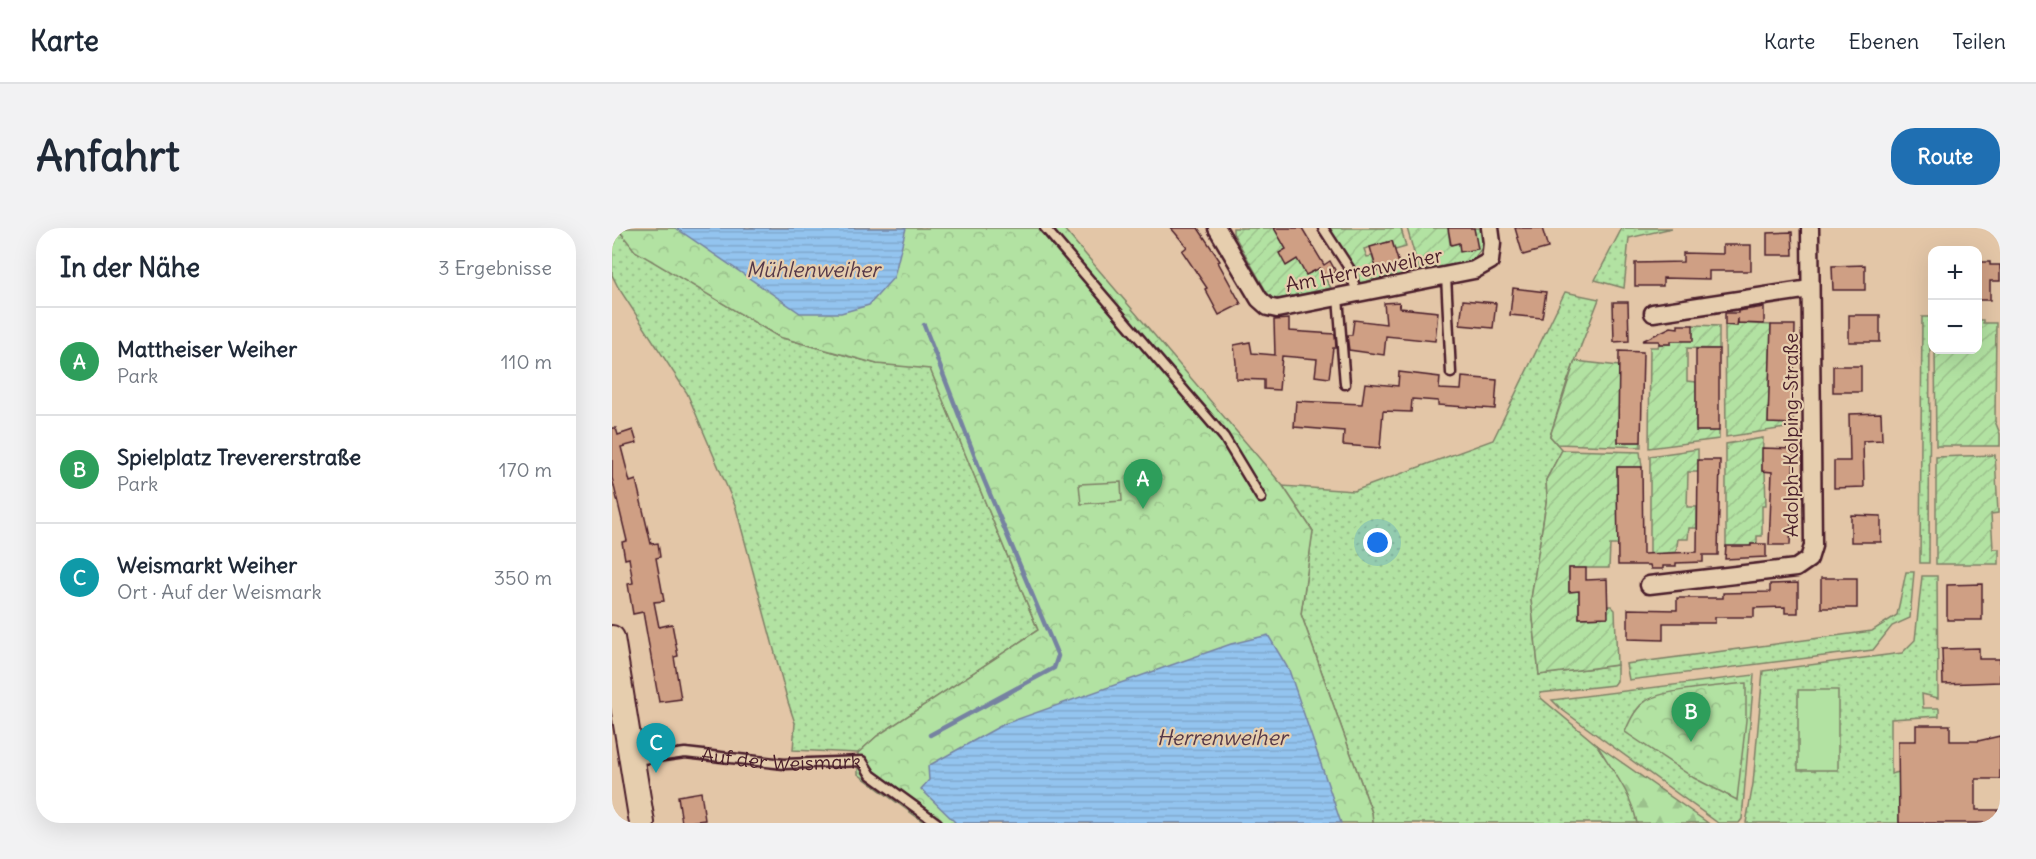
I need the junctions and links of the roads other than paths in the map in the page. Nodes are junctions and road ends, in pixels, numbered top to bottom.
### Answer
1 (1045, 228) edge
2 (1217, 228) edge
3 (1323, 228) edge
4 (1490, 228) edge
5 (1810, 228) edge
6 (1446, 276) junction
7 (1354, 284) dead end
8 (1810, 289) junction
9 (1338, 296) junction
10 (1653, 313) dead end
11 (1451, 373) dead end
12 (1345, 384) dead end
13 (1261, 498) dead end
14 (1649, 585) dead end
15 (612, 638) edge
16 (632, 760) junction
17 (641, 823) edge
18 (937, 823) edge

1 - 13 lane
2 - 9 street, Am Herrenweiher
3 - 7 lane
4 - 6 street, Am Herrenweiher
5 - 8 street, Adolph-Kolping-Straße
6 - 9 street, Am Herrenweiher
6 - 11 lane
8 - 10 street
8 - 14 street, Adolph-Kolping-Straße
9 - 12 lane
15 - 16 street
16 - 17 street
16 - 18 lane, Auf der Weismark

